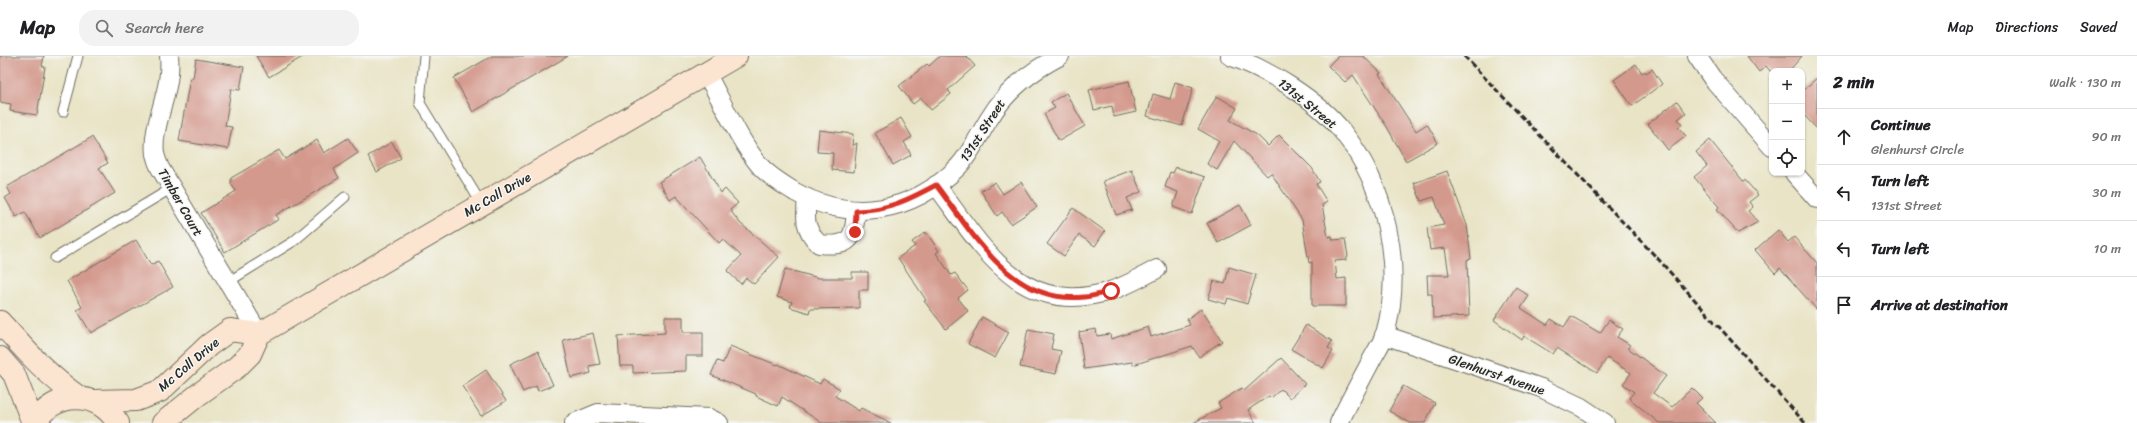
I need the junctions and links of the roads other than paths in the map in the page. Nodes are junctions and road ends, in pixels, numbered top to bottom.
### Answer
1 (78, 56) edge
2 (169, 56) edge
3 (424, 56) edge
4 (736, 56) edge
5 (1060, 56) edge
6 (1230, 56) edge
7 (1697, 56) edge
8 (706, 73) junction
9 (63, 112) dead end
10 (1769, 144) edge
11 (1797, 176) edge
12 (936, 185) junction
13 (172, 188) junction
14 (345, 197) dead end
15 (806, 198) junction
16 (1817, 199) edge
17 (481, 203) junction
18 (856, 211) junction
19 (55, 258) dead end
20 (1157, 269) dead end
21 (228, 282) junction
22 (0, 322) edge
23 (259, 334) junction
24 (1384, 335) junction
25 (0, 358) edge
26 (86, 400) junction
27 (34, 423) edge
28 (118, 423) edge
29 (163, 423) edge
30 (574, 423) edge
31 (719, 423) edge
32 (1339, 423) edge
33 (1605, 423) edge

1 - 9 lane
2 - 13 street, Timber Court
3 - 17 lane
4 - 8 main road, Mc Coll Drive
5 - 12 street, 131st Street
6 - 24 street, 131st Street
7 - 10 street
8 - 15 street, 131st Street
8 - 17 main road, Mc Coll Drive
11 - 16 street
12 - 18 street, 131st Street
12 - 20 street
13 - 19 lane
13 - 21 street, Timber Court
14 - 21 lane
15 - 18 street, 131st Street
15 - 18 street
17 - 23 main road, Mc Coll Drive
21 - 23 street, Timber Court
22 - 26 main road
23 - 26 main road, Mc Coll Drive
23 - 29 main road
24 - 32 street, 131st Street
24 - 33 street, Glenhurst Avenue
25 - 27 main road
26 - 27 main road, Mc Coll Drive
26 - 28 main road
30 - 31 street

